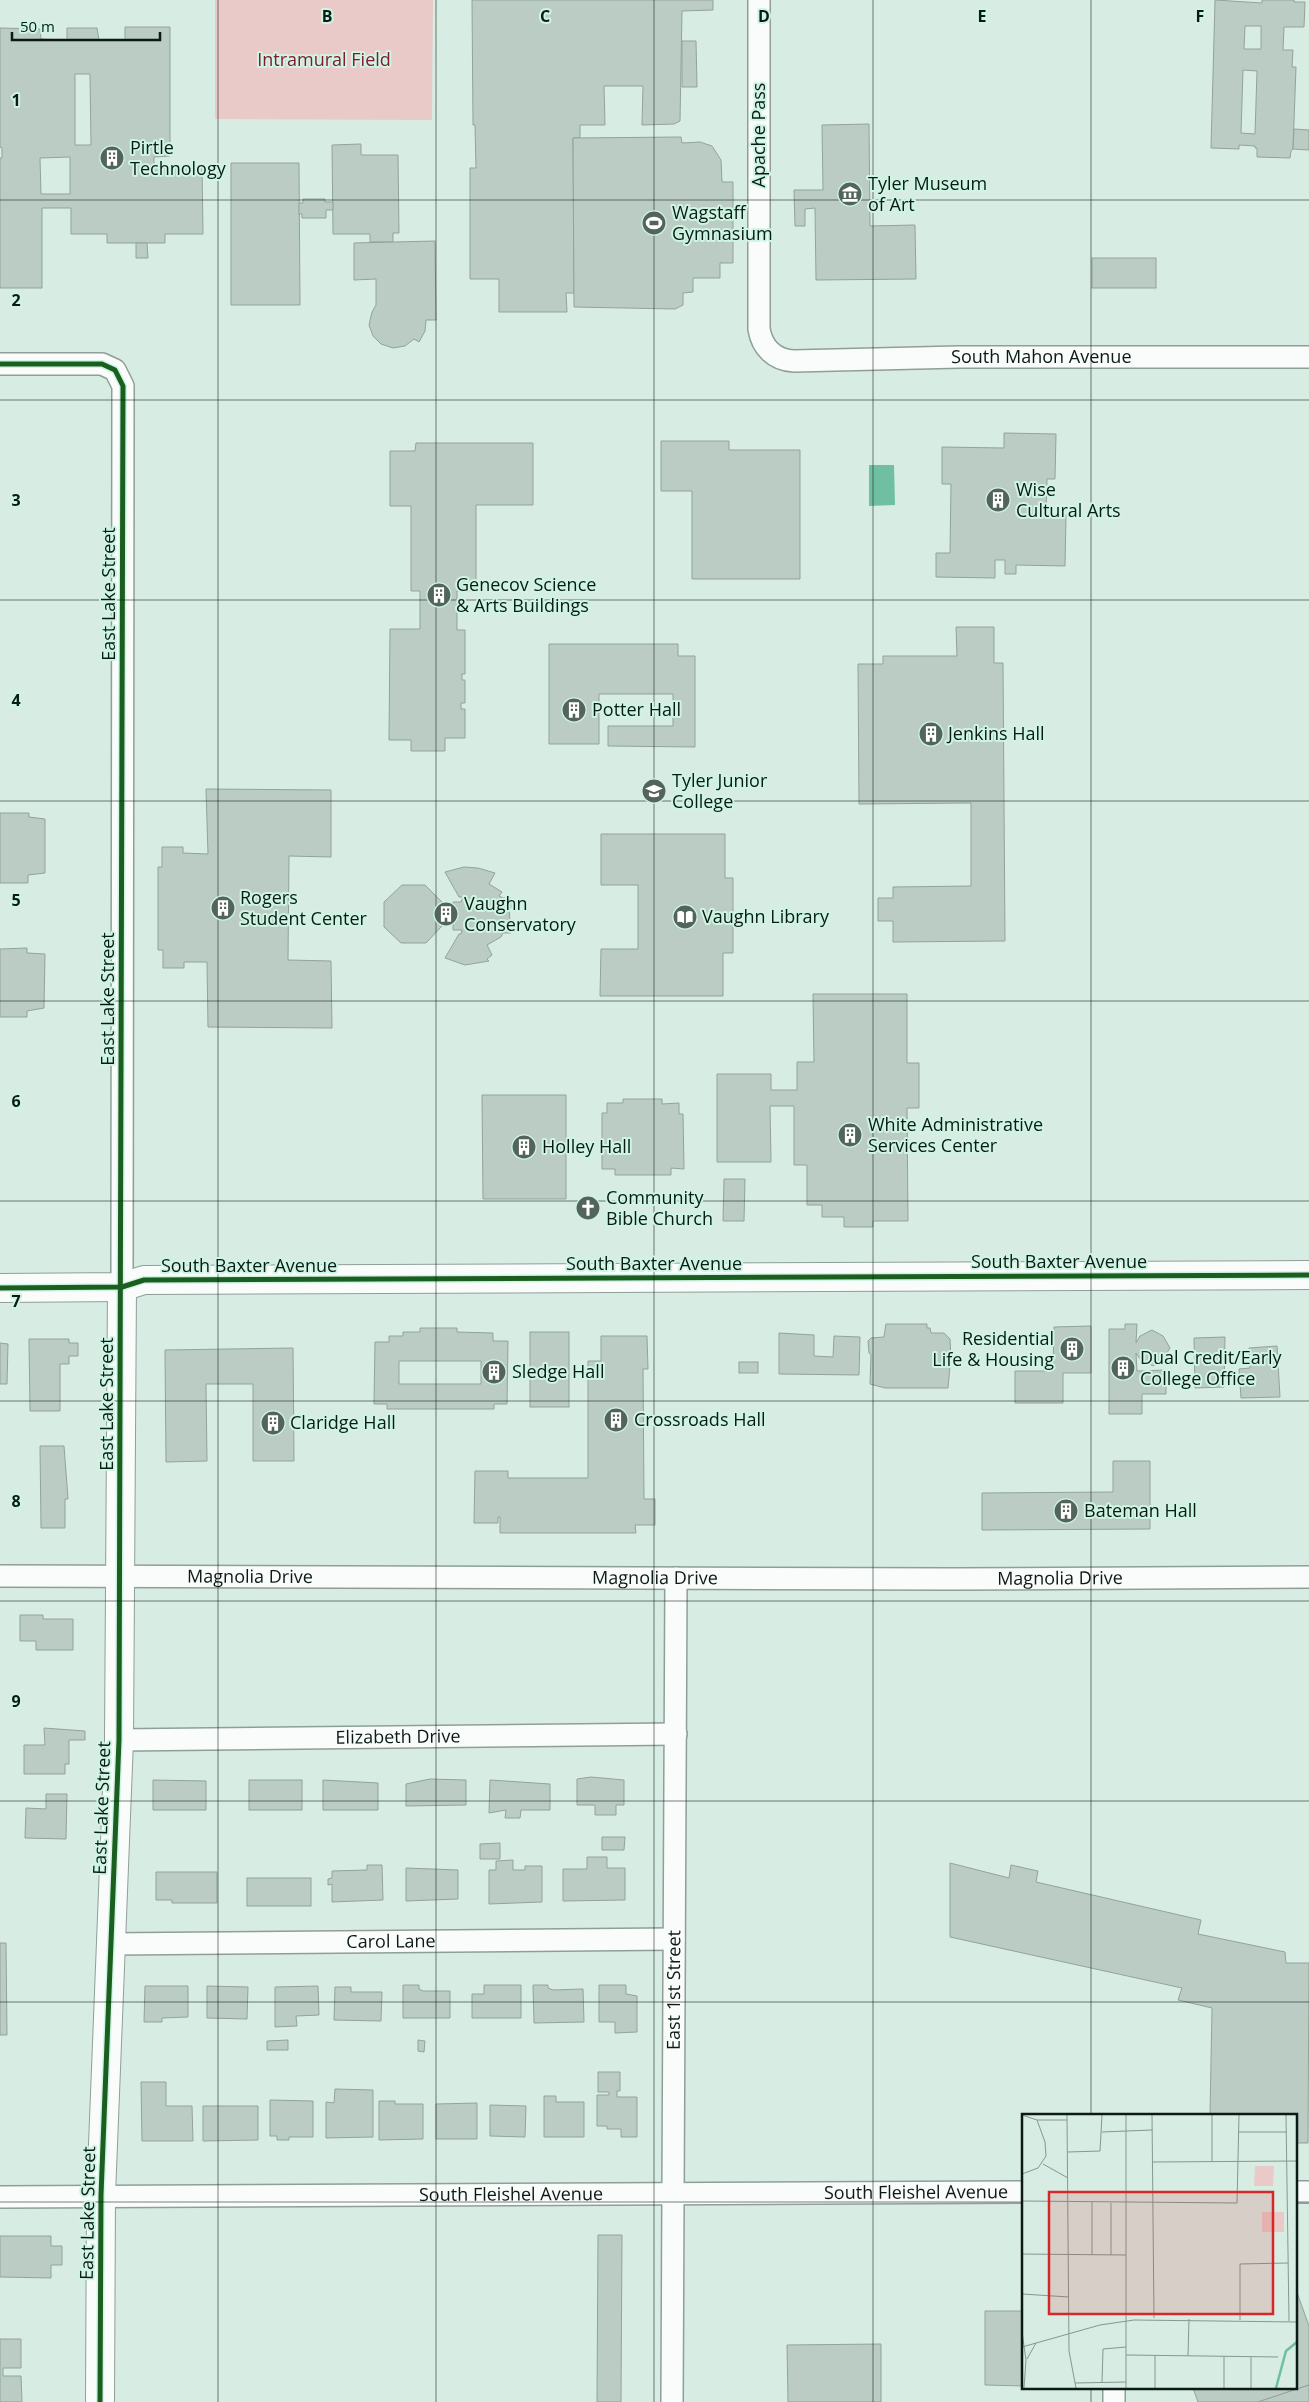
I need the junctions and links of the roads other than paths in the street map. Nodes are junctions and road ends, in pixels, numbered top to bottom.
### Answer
1 (759, 0) edge
2 (774, 355) joint
3 (1309, 357) edge
4 (0, 364) edge
5 (1309, 1275) edge
6 (122, 1287) junction
7 (0, 1288) edge
8 (0, 1576) edge
9 (119, 1576) junction
10 (1309, 1577) edge
11 (676, 1578) junction
12 (676, 1734) junction
13 (119, 1740) junction
14 (674, 1939) junction
15 (110, 1944) junction
16 (1022, 2192) edge
17 (1296, 2192) edge
18 (1309, 2192) edge
19 (673, 2193) junction
20 (101, 2195) junction
21 (0, 2196) edge
22 (100, 2402) edge
23 (672, 2402) edge

1 - 2 street, Apache Pass
2 - 3 street, South Mahon Avenue
4 - 6 street, East Lake Street
5 - 6 street, South Baxter Avenue
6 - 7 street, South Baxter Avenue
6 - 9 street, East Lake Street
8 - 9 street, Magnolia Drive
9 - 11 street, Magnolia Drive
9 - 13 street, East Lake Street
10 - 11 street, Magnolia Drive
11 - 12 street, East 1st Street
12 - 13 street, Elizabeth Drive
12 - 14 street, East 1st Street
13 - 15 street, East Lake Street
14 - 15 street, Carol Lane
14 - 19 street, East 1st Street
15 - 20 street, East Lake Street
16 - 19 street, South Fleishel Avenue
17 - 18 street
19 - 20 street, South Fleishel Avenue
19 - 23 street, East 1st Street
20 - 21 street, South Fleishel Avenue
20 - 22 street, East Lake Street

